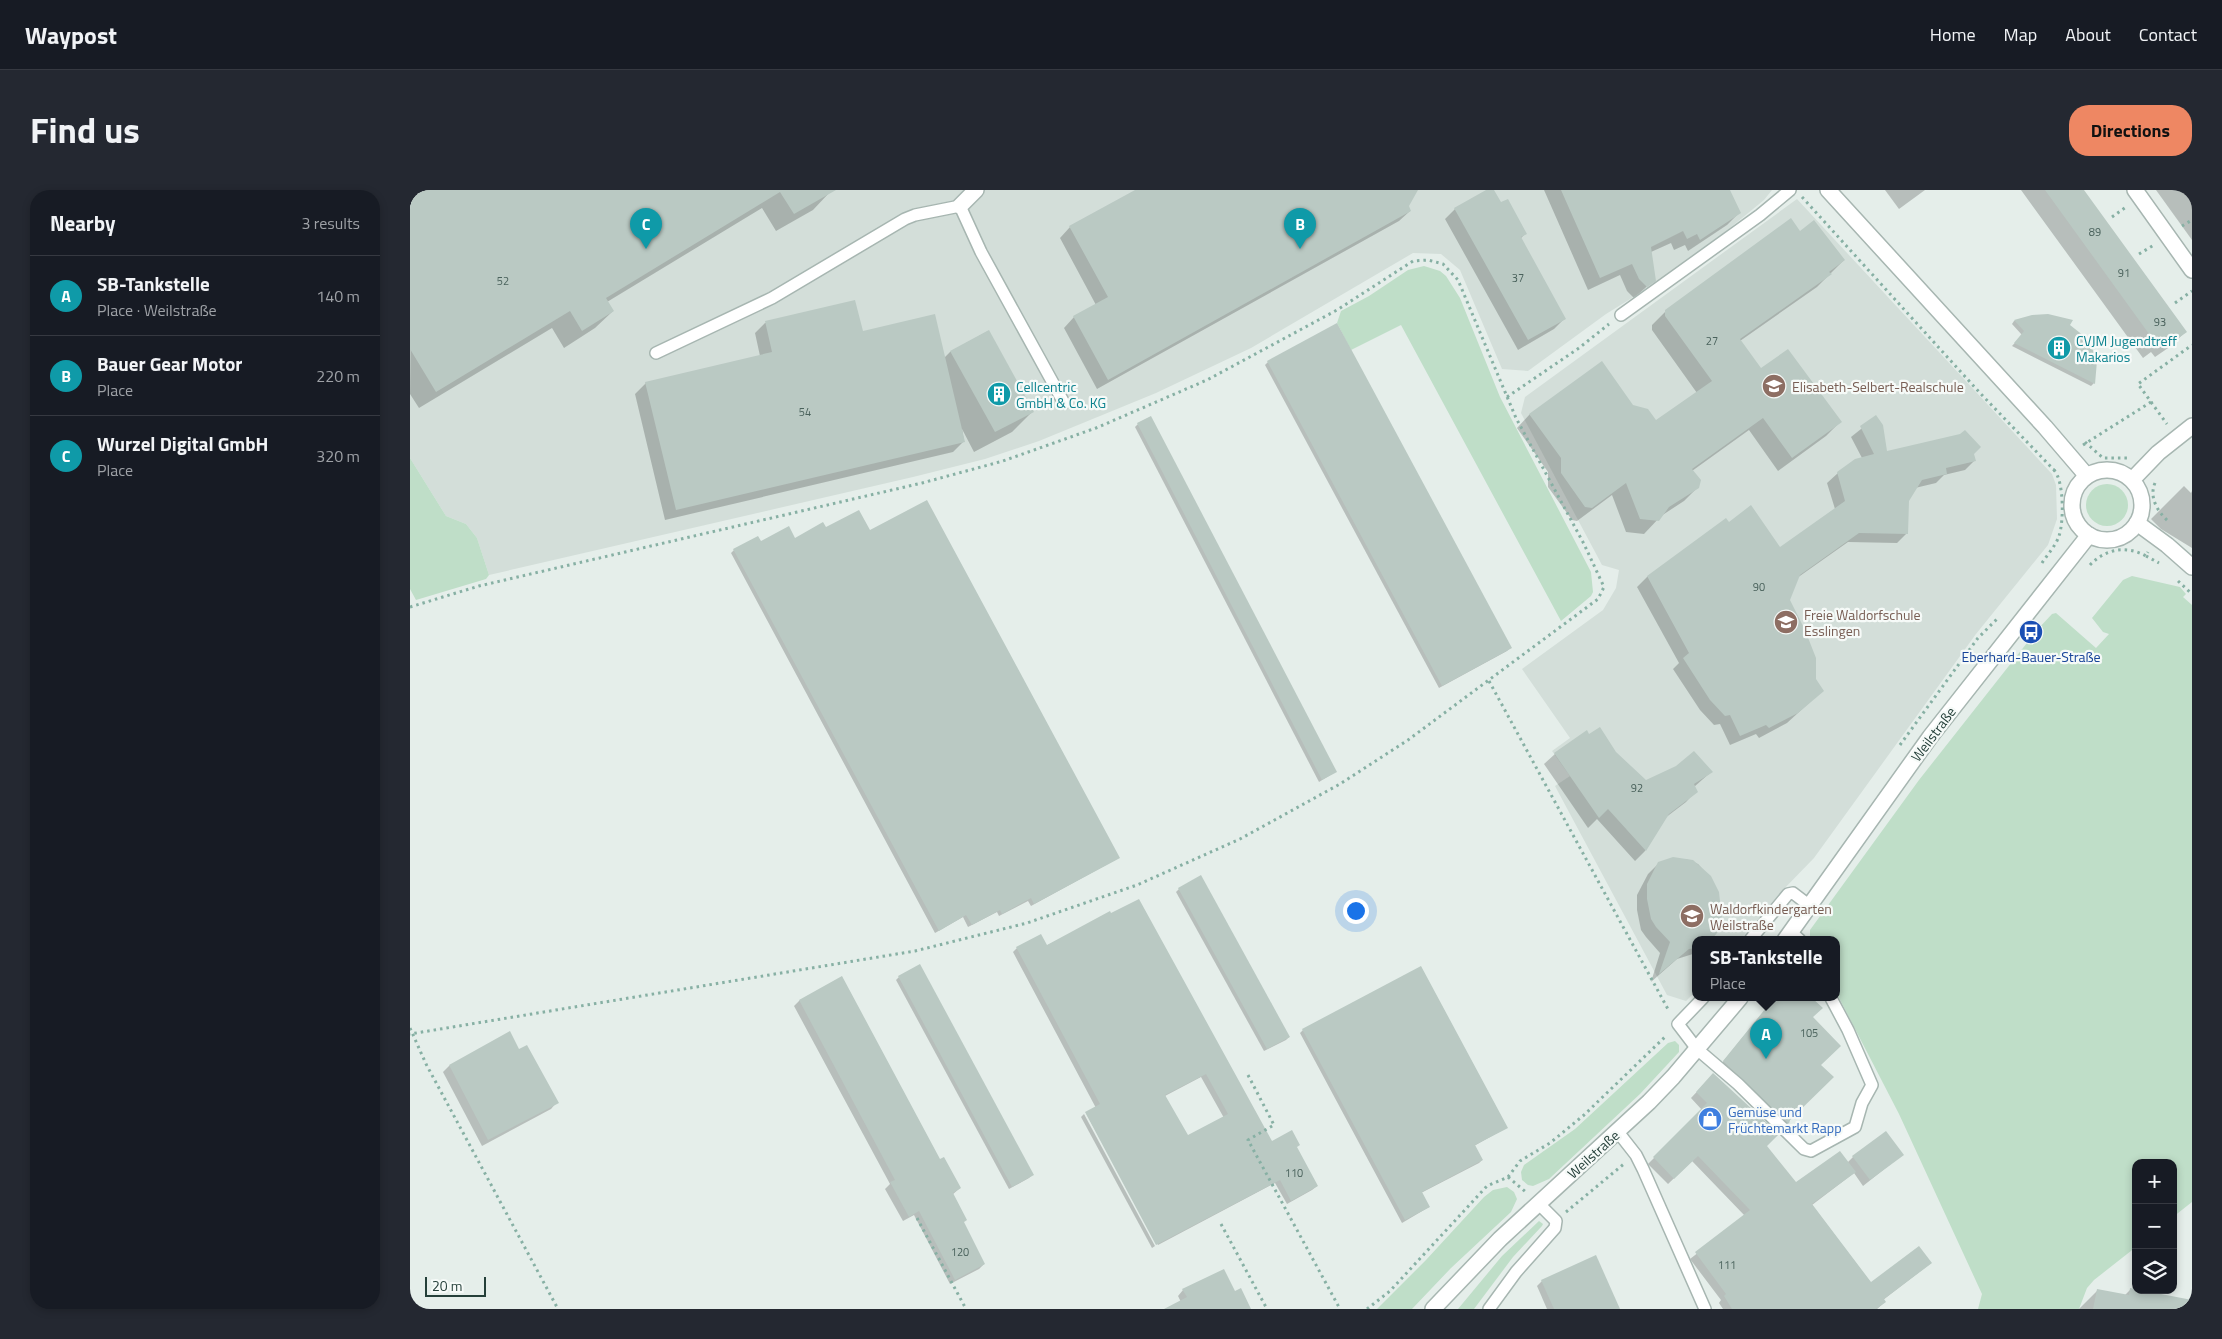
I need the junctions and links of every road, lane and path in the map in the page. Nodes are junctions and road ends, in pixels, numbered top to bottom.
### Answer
1 (976, 190) edge
2 (1790, 190) edge
3 (1828, 190) edge
4 (2135, 190) edge
5 (960, 206) junction
6 (2192, 270) edge
7 (2192, 291) edge
8 (2175, 303) dead end
9 (1621, 315) joint
10 (656, 354) dead end
11 (1507, 398) junction
12 (2151, 402) dead end
13 (1064, 403) dead end
14 (2192, 426) edge
15 (2178, 438) junction
16 (2054, 470) dead end
17 (2086, 476) junction
18 (2132, 480) junction
19 (2137, 524) junction
20 (2089, 535) junction
21 (2192, 567) edge
22 (2037, 570) dead end
23 (410, 607) edge
24 (1489, 681) junction
25 (1810, 906) junction
26 (1753, 936) edge
27 (1793, 936) edge
28 (1700, 1001) edge
29 (1737, 1001) edge
30 (1833, 1001) edge
31 (1678, 1024) junction
32 (410, 1028) edge
33 (412, 1034) edge
34 (1697, 1049) junction
35 (1248, 1075) dead end
36 (1618, 1132) junction
37 (1636, 1155) junction
38 (1508, 1177) junction
39 (1538, 1203) junction
40 (917, 1218) dead end
41 (1554, 1218) junction
42 (1221, 1224) dead end
43 (1436, 1307) edge
44 (558, 1309) edge
45 (966, 1309) edge
46 (1267, 1309) edge
47 (1340, 1309) edge
48 (1367, 1309) edge
49 (1489, 1309) edge
50 (1705, 1309) edge

1 - 5 street
2 - 9 lane
3 - 17 street
4 - 6 street
5 - 10 lane
5 - 13 lane
7 - 8 path
9 - 11 path
11 - 23 path
11 - 24 path
12 - 15 path
14 - 15 street
15 - 18 street
16 - 22 path
17 - 18 street
17 - 20 street
18 - 19 street
19 - 20 street
19 - 21 street
20 - 25 street, Weilstraße
24 - 31 path
24 - 33 path
25 - 26 lane
25 - 27 street, Weilstraße
28 - 31 lane
29 - 34 street, Weilstraße
30 - 34 lane
31 - 34 lane
31 - 38 path
32 - 33 path
33 - 44 path
34 - 36 street, Weilstraße
35 - 47 path
36 - 37 lane
36 - 39 street, Weilstraße
37 - 41 path
37 - 50 lane
38 - 39 path
38 - 48 path
39 - 41 lane
39 - 43 street, Weilstraße
40 - 45 path
41 - 49 lane
42 - 46 path

